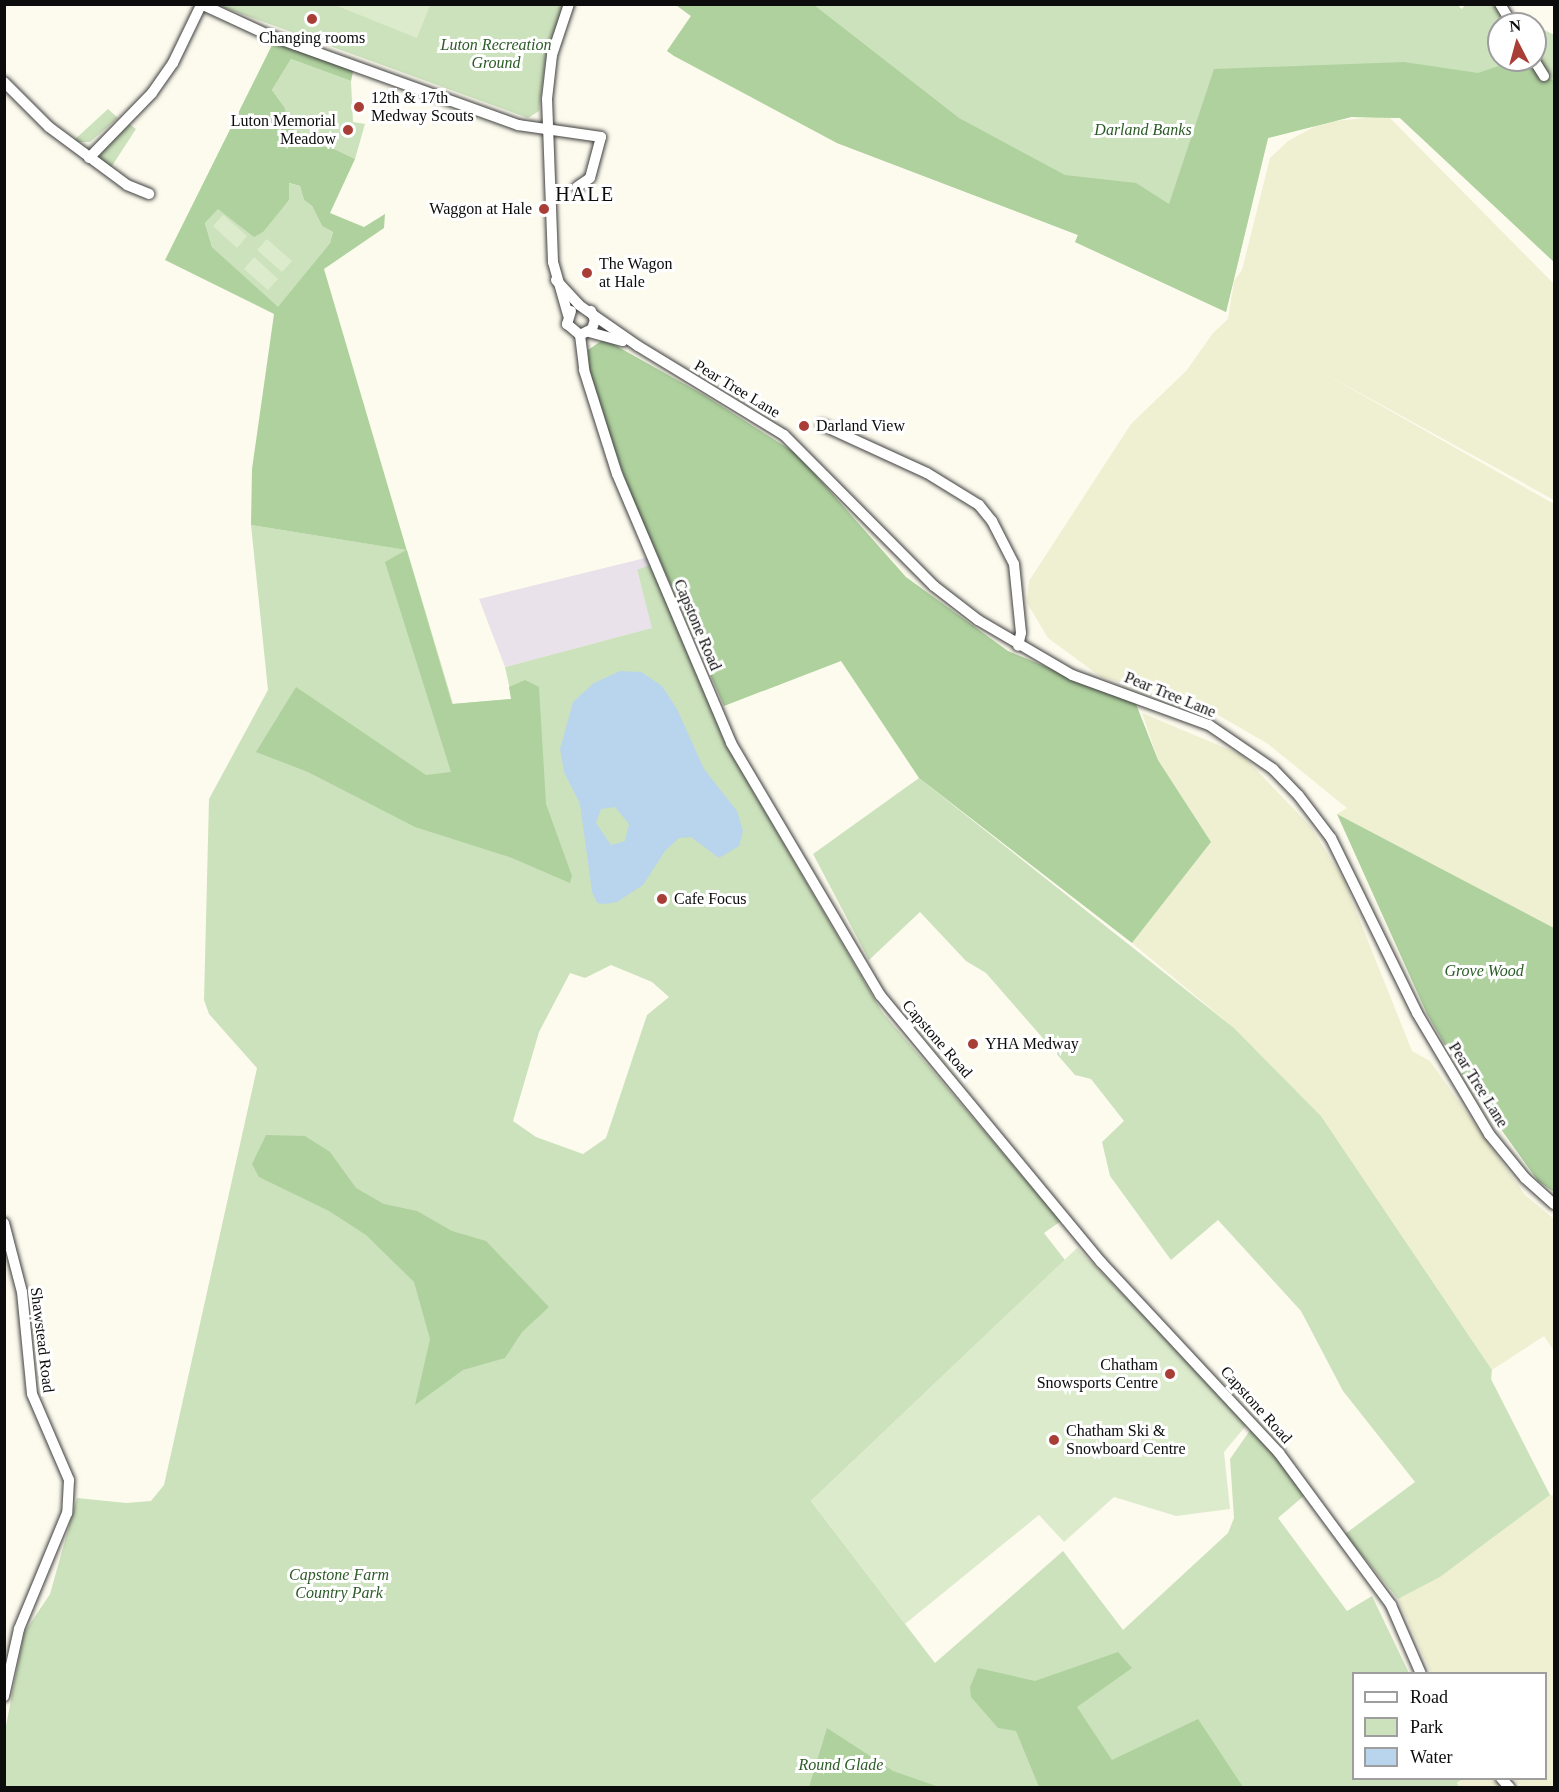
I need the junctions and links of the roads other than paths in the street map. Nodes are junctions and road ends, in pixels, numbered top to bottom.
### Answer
1 (569, 4) edge
2 (201, 5) edge
3 (1542, 72) edge
4 (1544, 76) dead end
5 (4, 82) edge
6 (548, 129) junction
7 (89, 158) junction
8 (577, 187) dead end
9 (149, 194) dead end
10 (556, 280) junction
11 (587, 309) junction
12 (568, 315) junction
13 (584, 333) junction
14 (638, 346) junction
15 (822, 425) dead end
16 (1018, 646) junction
17 (1554, 1204) edge
18 (4, 1223) edge
19 (1420, 1672) edge
20 (4, 1696) edge

1 - 6 street
2 - 6 street
2 - 7 street
3 - 4 street
5 - 7 street
6 - 8 street
6 - 10 street
7 - 9 street
10 - 11 street
10 - 12 street
11 - 12 street
11 - 13 street
11 - 14 street, Pear Tree Lane
12 - 13 street
13 - 14 street, Pear Tree Lane
13 - 19 street, Capstone Road
14 - 16 street, Pear Tree Lane
15 - 16 street
16 - 17 street, Pear Tree Lane
18 - 20 street, Shawstead Road

